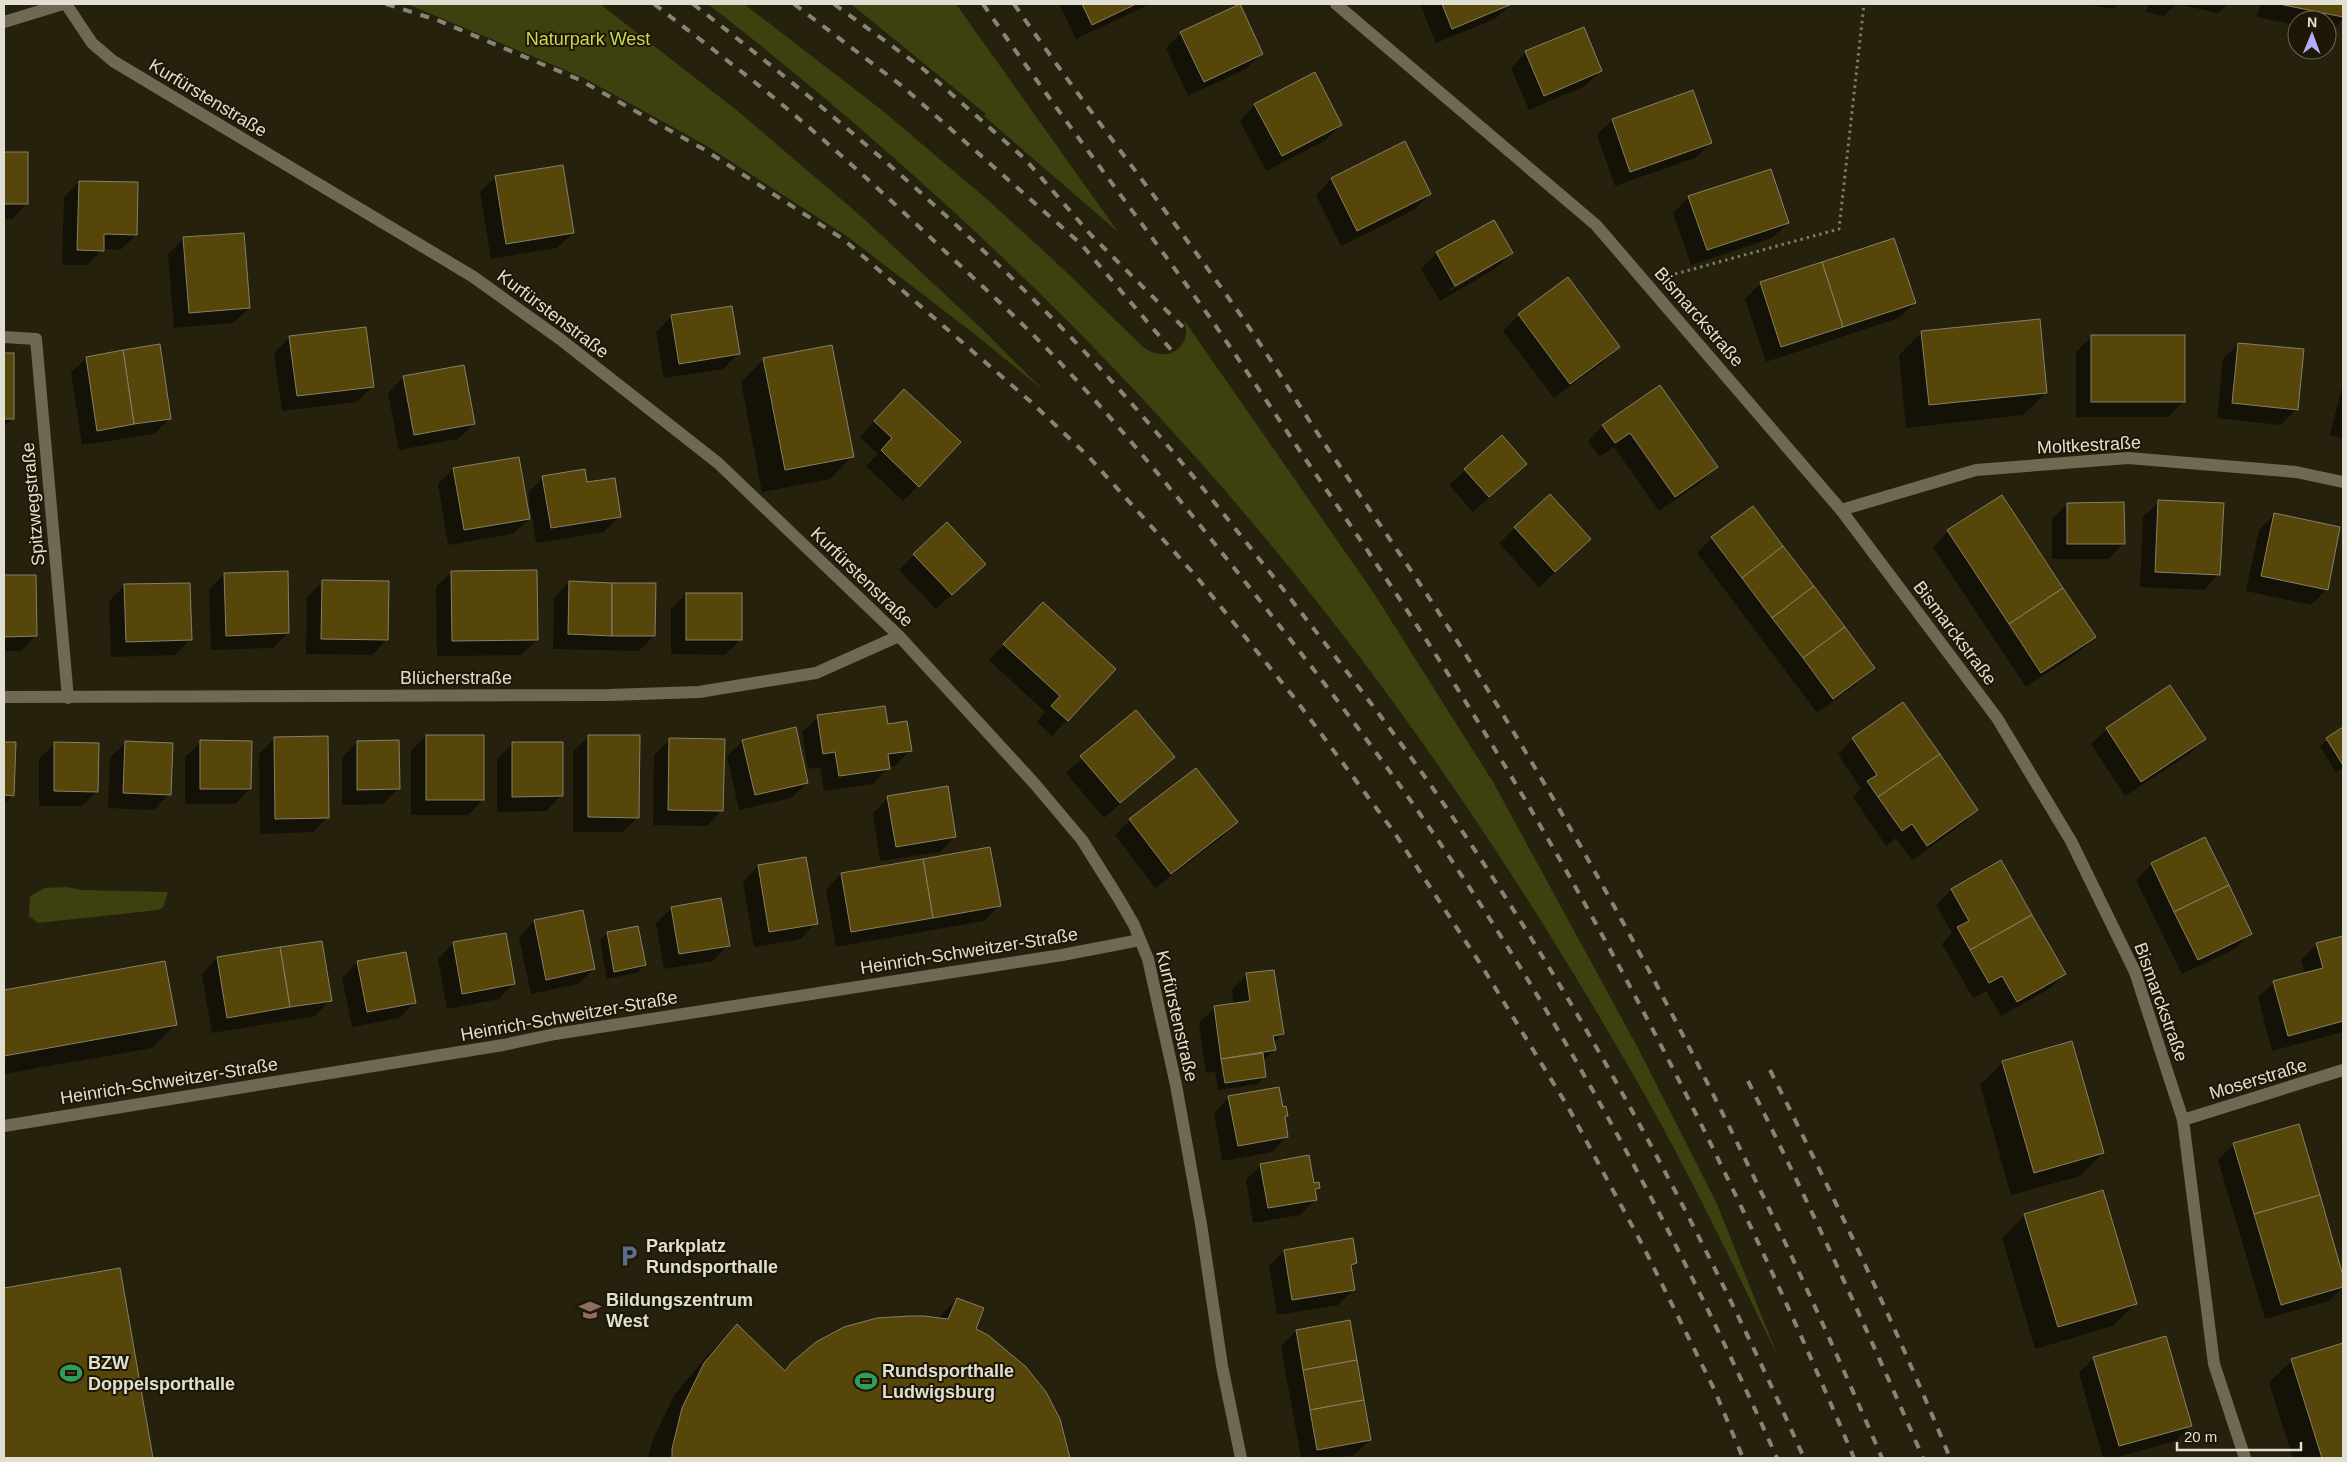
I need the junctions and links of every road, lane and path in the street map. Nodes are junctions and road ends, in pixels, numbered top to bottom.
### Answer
1 (64, 4) edge
2 (1336, 4) edge
3 (1864, 4) edge
4 (4, 22) edge
5 (1646, 282) junction
6 (4, 337) edge
7 (2343, 482) edge
8 (1841, 510) junction
9 (899, 636) junction
10 (4, 697) edge
11 (68, 698) junction
12 (1140, 940) junction
13 (2343, 1070) edge
14 (2183, 1120) junction
15 (4, 1126) edge
16 (1241, 1458) edge
17 (2245, 1458) edge

1 - 4 street
1 - 9 street, Kurfürstenstraße
2 - 5 street, Bismarckstraße
3 - 5 path
5 - 8 street, Bismarckstraße
6 - 11 street, Spitzwegstraße
7 - 8 street, Moltkestraße
8 - 14 street, Bismarckstraße
9 - 11 street, Blücherstraße
9 - 12 street, Kurfürstenstraße
10 - 11 street, Blücherstraße
12 - 15 street, Heinrich-Schweitzer-Straße
12 - 16 street, Kurfürstenstraße
13 - 14 street, Moserstraße
14 - 17 street, Bismarckstraße

